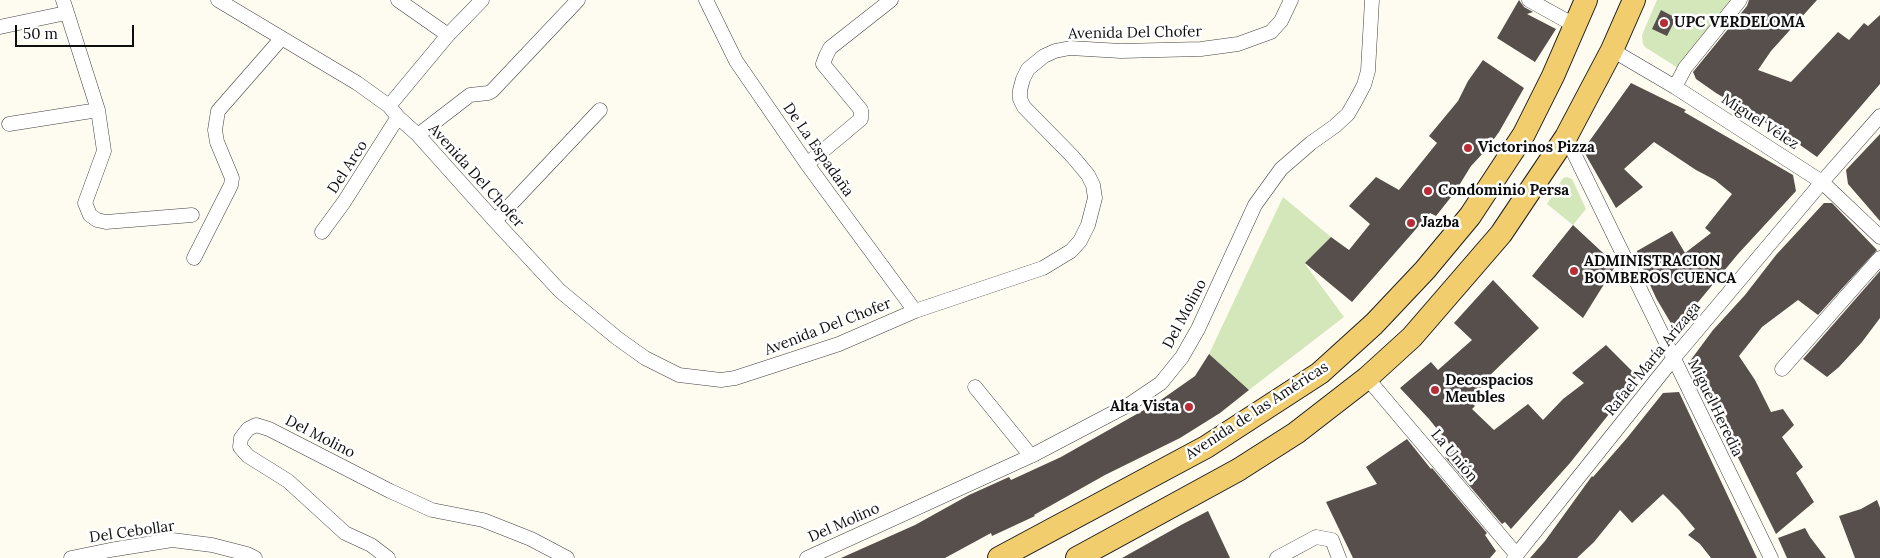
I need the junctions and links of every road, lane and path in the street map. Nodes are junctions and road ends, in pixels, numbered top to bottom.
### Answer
1 (218, 0) edge
2 (398, 0) edge
3 (482, 0) edge
4 (578, 0) edge
5 (706, 0) edge
6 (891, 0) edge
7 (1291, 0) edge
8 (1372, 0) edge
9 (1529, 0) edge
10 (1586, 0) edge
11 (1634, 0) edge
12 (1740, 0) edge
13 (64, 7) edge
14 (1576, 26) junction
15 (0, 27) edge
16 (448, 35) junction
17 (281, 39) junction
18 (1612, 50) junction
19 (1675, 87) junction
20 (98, 110) junction
21 (600, 110) dead end
22 (394, 112) junction
23 (1880, 116) edge
24 (9, 124) dead end
25 (418, 135) junction
26 (1566, 136) junction
27 (807, 164) junction
28 (1822, 182) junction
29 (192, 215) dead end
30 (495, 221) junction
31 (322, 232) dead end
32 (1880, 237) edge
33 (194, 258) dead end
34 (1880, 258) edge
35 (915, 311) junction
36 (1673, 359) junction
37 (1782, 369) dead end
38 (1367, 378) junction
39 (975, 387) dead end
40 (1031, 456) junction
41 (1515, 556) edge
42 (71, 558) edge
43 (255, 558) edge
44 (388, 558) edge
45 (567, 558) edge
46 (807, 558) edge
47 (999, 558) edge
48 (1077, 558) edge
49 (1277, 558) edge
50 (1339, 558) edge
51 (1771, 558) edge

1 - 17 street, Avenida Del Chofer
2 - 16 street
3 - 16 street, Del Arco
4 - 25 street
5 - 27 street, De La Espadaña
6 - 27 street
7 - 35 street, Avenida Del Chofer
8 - 40 street, Del Molino
9 - 14 street
10 - 14 main road, Avenida de las Américas
11 - 18 main road
12 - 19 street
13 - 15 street
13 - 20 street
14 - 47 main road, Avenida de las Américas
16 - 22 street, Del Arco
17 - 22 street, Avenida Del Chofer
17 - 33 street
18 - 19 street, Miguel Vélez
18 - 26 main road
19 - 28 street, Miguel Vélez
20 - 24 street
20 - 29 street
21 - 30 street
22 - 25 street, Avenida Del Chofer
22 - 31 street, Del Arco
23 - 28 street, Rafael María Arízaga
25 - 30 street, Avenida Del Chofer
26 - 36 street, Miguel Heredia
26 - 38 main road
27 - 35 street, De La Espadaña
28 - 32 street, Miguel Vélez
28 - 36 street, Rafael María Arízaga
30 - 35 street, Avenida Del Chofer
34 - 37 street
36 - 41 street, Rafael María Arízaga
36 - 51 street, Miguel Heredia
38 - 41 street, La Unión
38 - 48 main road
39 - 40 street
40 - 46 street, Del Molino
42 - 43 street, Del Cebollar
44 - 45 street, Del Molino
49 - 50 street

